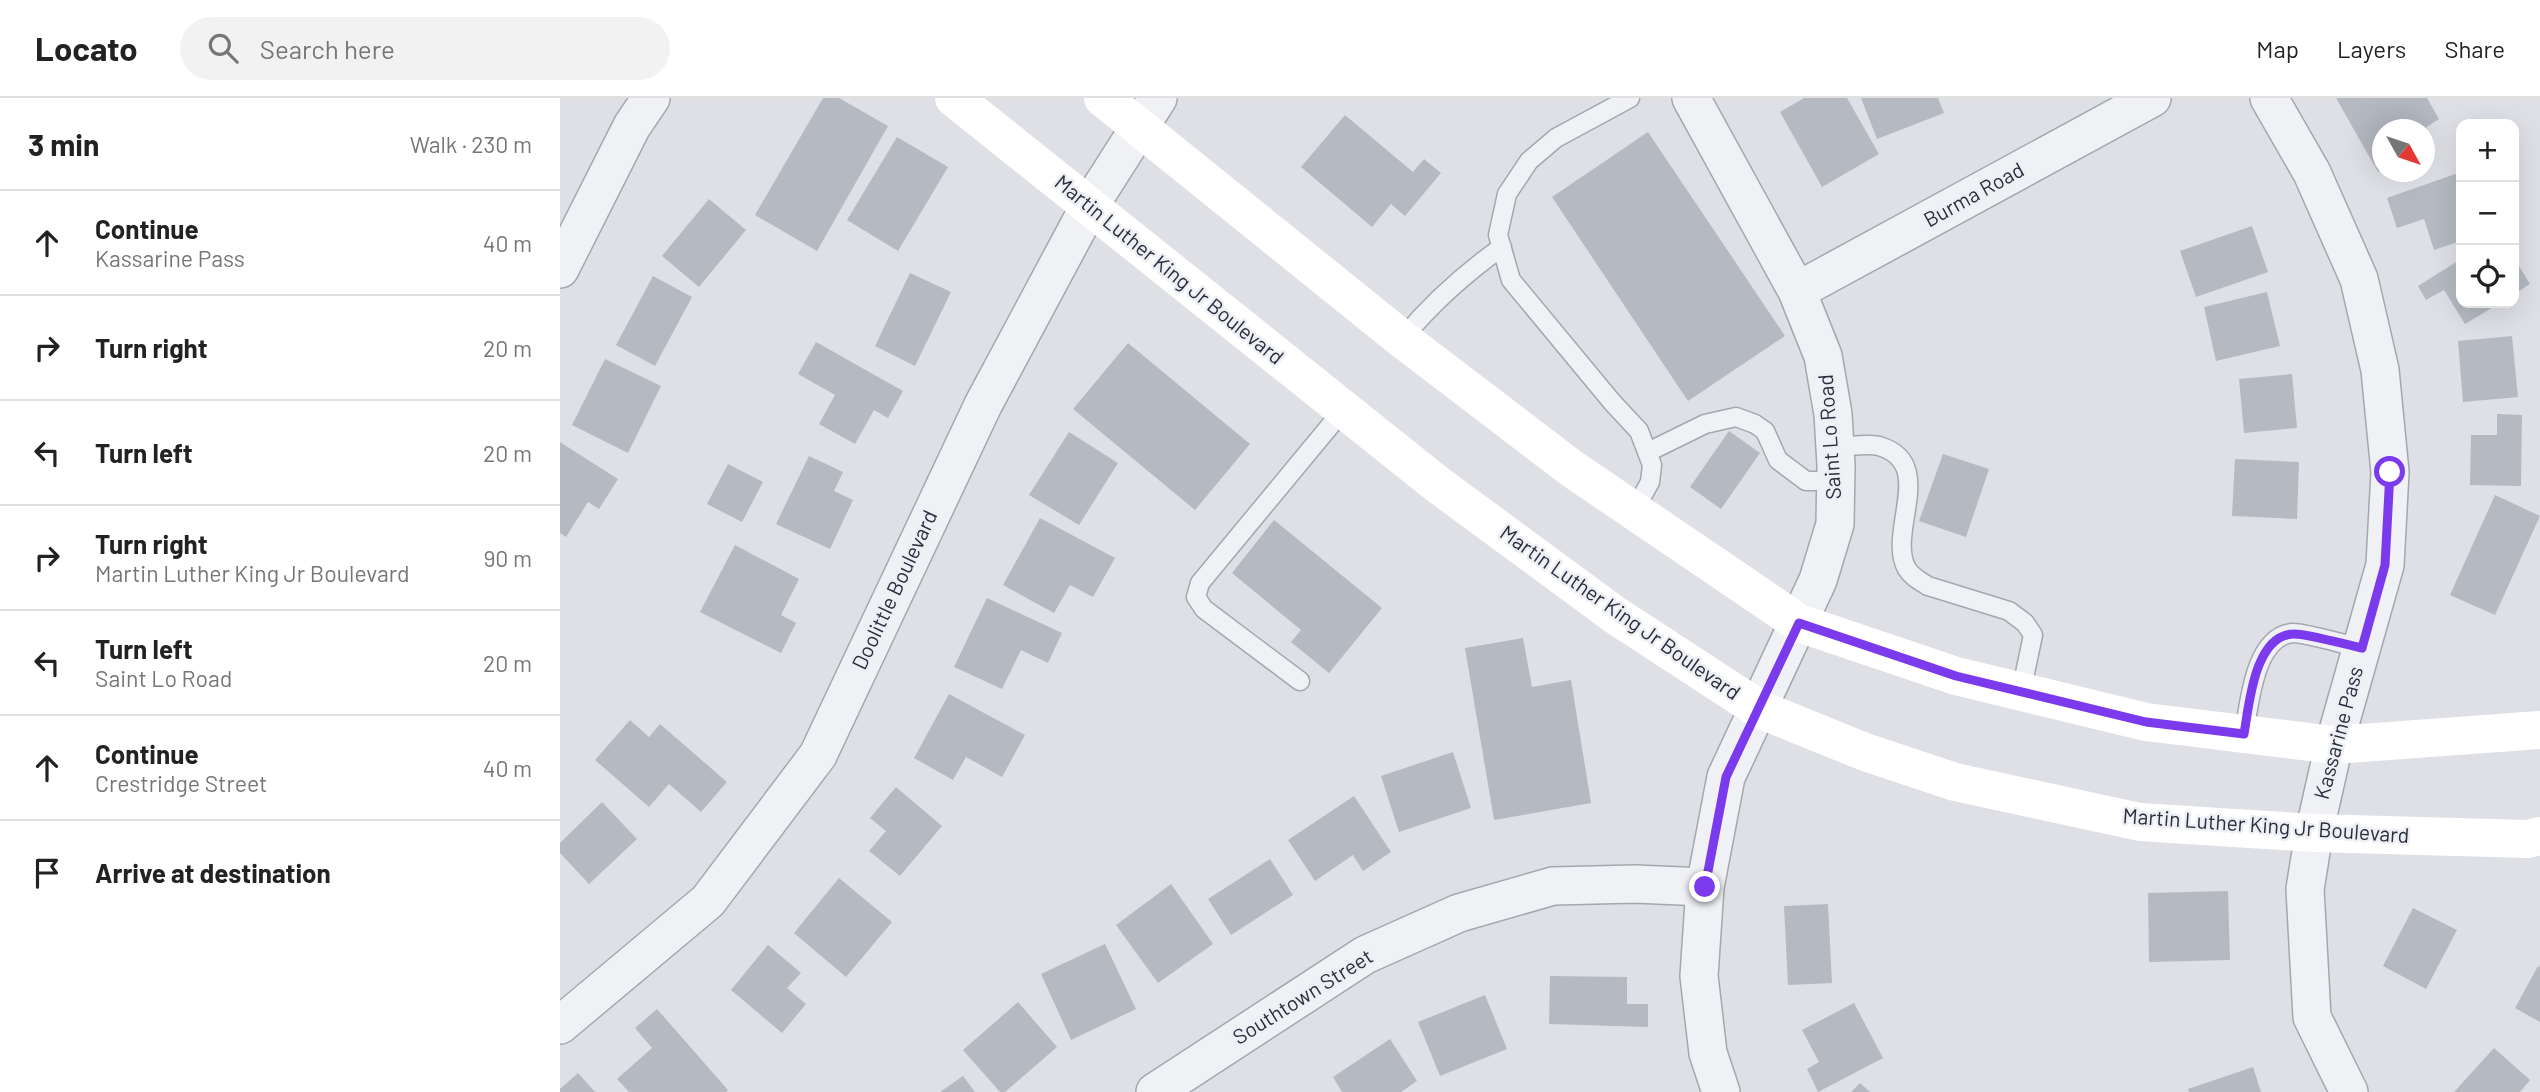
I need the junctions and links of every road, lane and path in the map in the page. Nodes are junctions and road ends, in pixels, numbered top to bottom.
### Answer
1 (651, 98) edge
2 (954, 98) edge
3 (1103, 98) edge
4 (1630, 98) edge
5 (1691, 98) edge
6 (2152, 98) edge
7 (2269, 98) edge
8 (1149, 113) edge
9 (1090, 205) junction
10 (1502, 247) junction
11 (560, 269) edge
12 (1797, 291) junction
13 (1402, 339) junction
14 (1344, 409) junction
15 (1648, 453) junction
16 (1835, 464) junction
17 (1634, 511) junction
18 (1799, 623) junction
19 (2362, 648) junction
20 (1300, 681) dead end
21 (2021, 692) junction
22 (1759, 709) junction
23 (2540, 730) edge
24 (2244, 734) junction
25 (2334, 745) junction
26 (2314, 833) junction
27 (2540, 836) edge
28 (1705, 887) junction
29 (560, 1025) edge
30 (1155, 1092) edge
31 (1721, 1092) edge
32 (2349, 1092) edge

1 - 11 street
2 - 9 main road, Martin Luther King Jr Boulevard
3 - 8 main road
4 - 10 lane
5 - 12 street, Saint Lo Road
6 - 12 street, Burma Road
7 - 19 street, Kassarine Pass
8 - 9 street, Doolittle Boulevard
8 - 13 main road
9 - 14 main road, Martin Luther King Jr Boulevard
9 - 29 street, Doolittle Boulevard
10 - 13 lane
10 - 15 lane
12 - 16 street, Saint Lo Road
13 - 17 main road
14 - 20 lane
14 - 22 main road, Martin Luther King Jr Boulevard
15 - 16 lane
15 - 17 lane
16 - 18 street, Saint Lo Road
16 - 21 lane
17 - 18 main road
18 - 21 main road
18 - 22 street, Saint Lo Road
19 - 24 lane
19 - 25 street, Kassarine Pass
21 - 24 main road
22 - 26 main road, Martin Luther King Jr Boulevard
22 - 28 street, Saint Lo Road
23 - 25 main road
24 - 25 main road
25 - 26 street, Kassarine Pass
26 - 27 main road, Martin Luther King Jr Boulevard
26 - 32 street, Kassarine Pass
28 - 30 street, Southtown Street
28 - 31 street, Saint Lo Road

